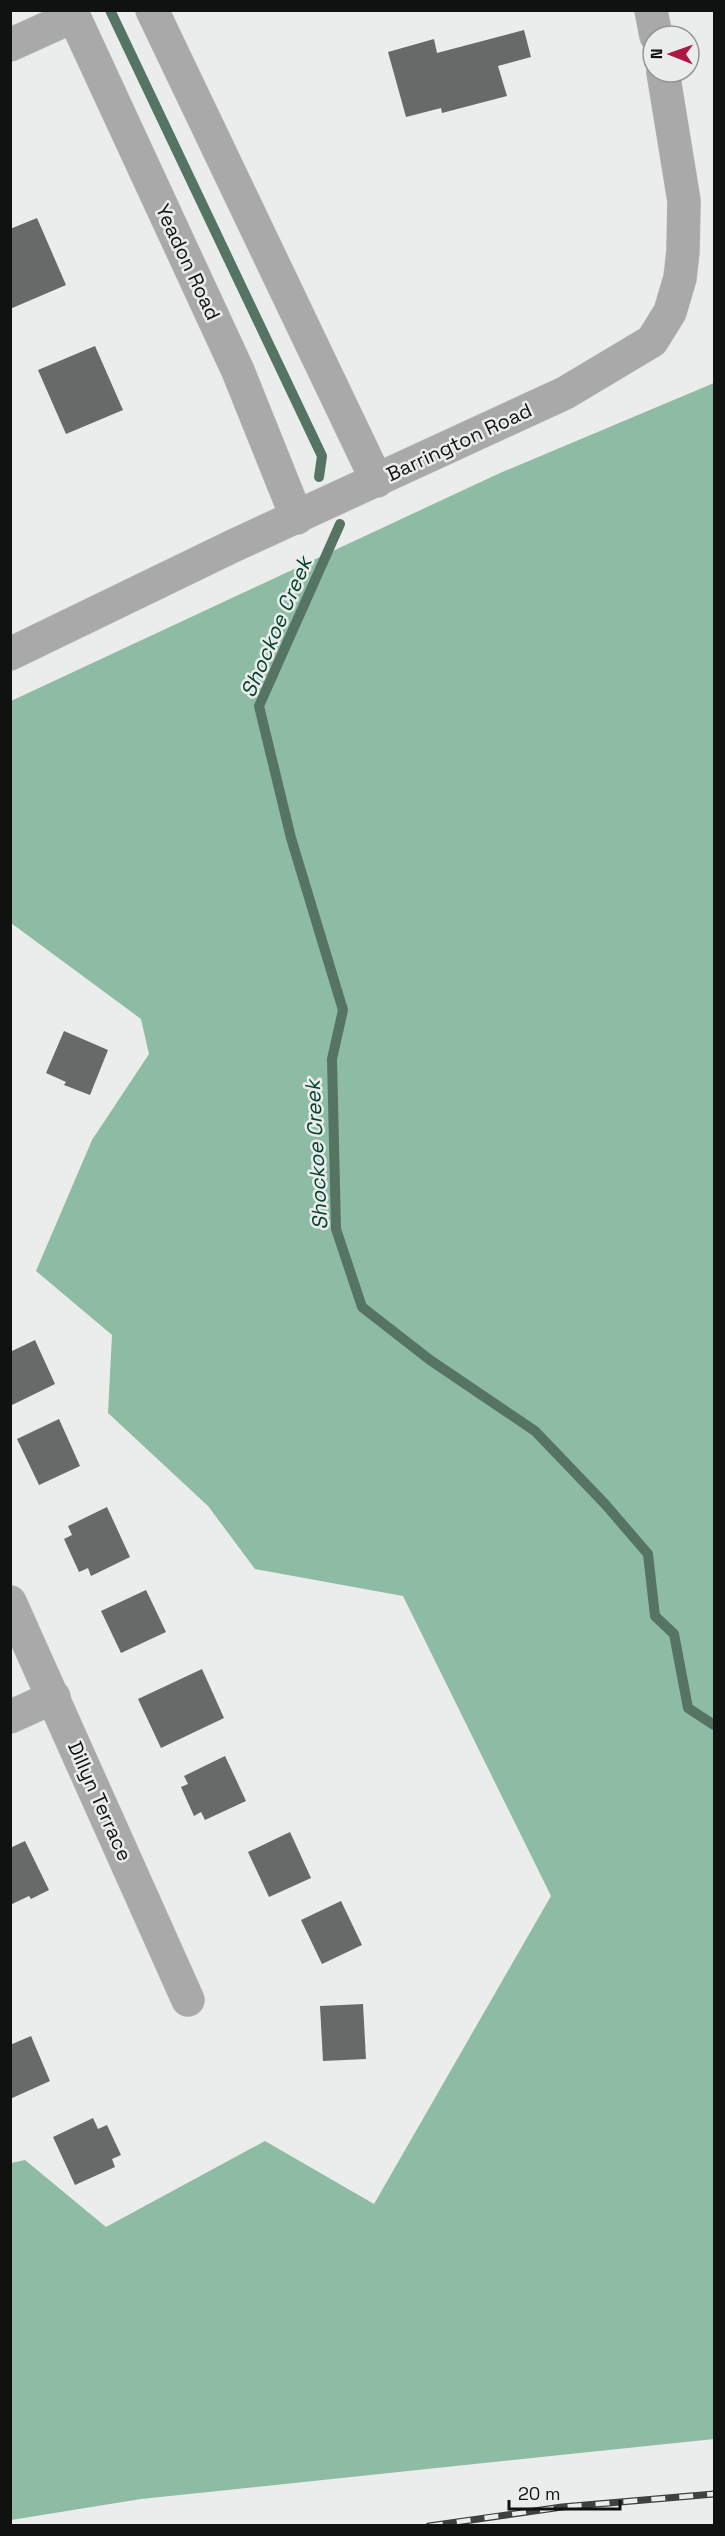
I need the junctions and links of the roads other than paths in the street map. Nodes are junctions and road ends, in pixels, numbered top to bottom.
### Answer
1 (152, 10) edge
2 (72, 13) edge
3 (10, 45) edge
4 (665, 84) edge
5 (377, 481) junction
6 (297, 518) junction
7 (10, 654) edge
8 (10, 1602) edge
9 (54, 1697) junction
10 (10, 1718) edge
11 (188, 2000) dead end

1 - 5 street
2 - 3 street
2 - 6 street, Yeadon Road
4 - 5 street, Barrington Road
5 - 6 street, Barrington Road
6 - 7 street, Barrington Road
8 - 9 street, Dillyn Terrace
9 - 10 street
9 - 11 street, Dillyn Terrace

